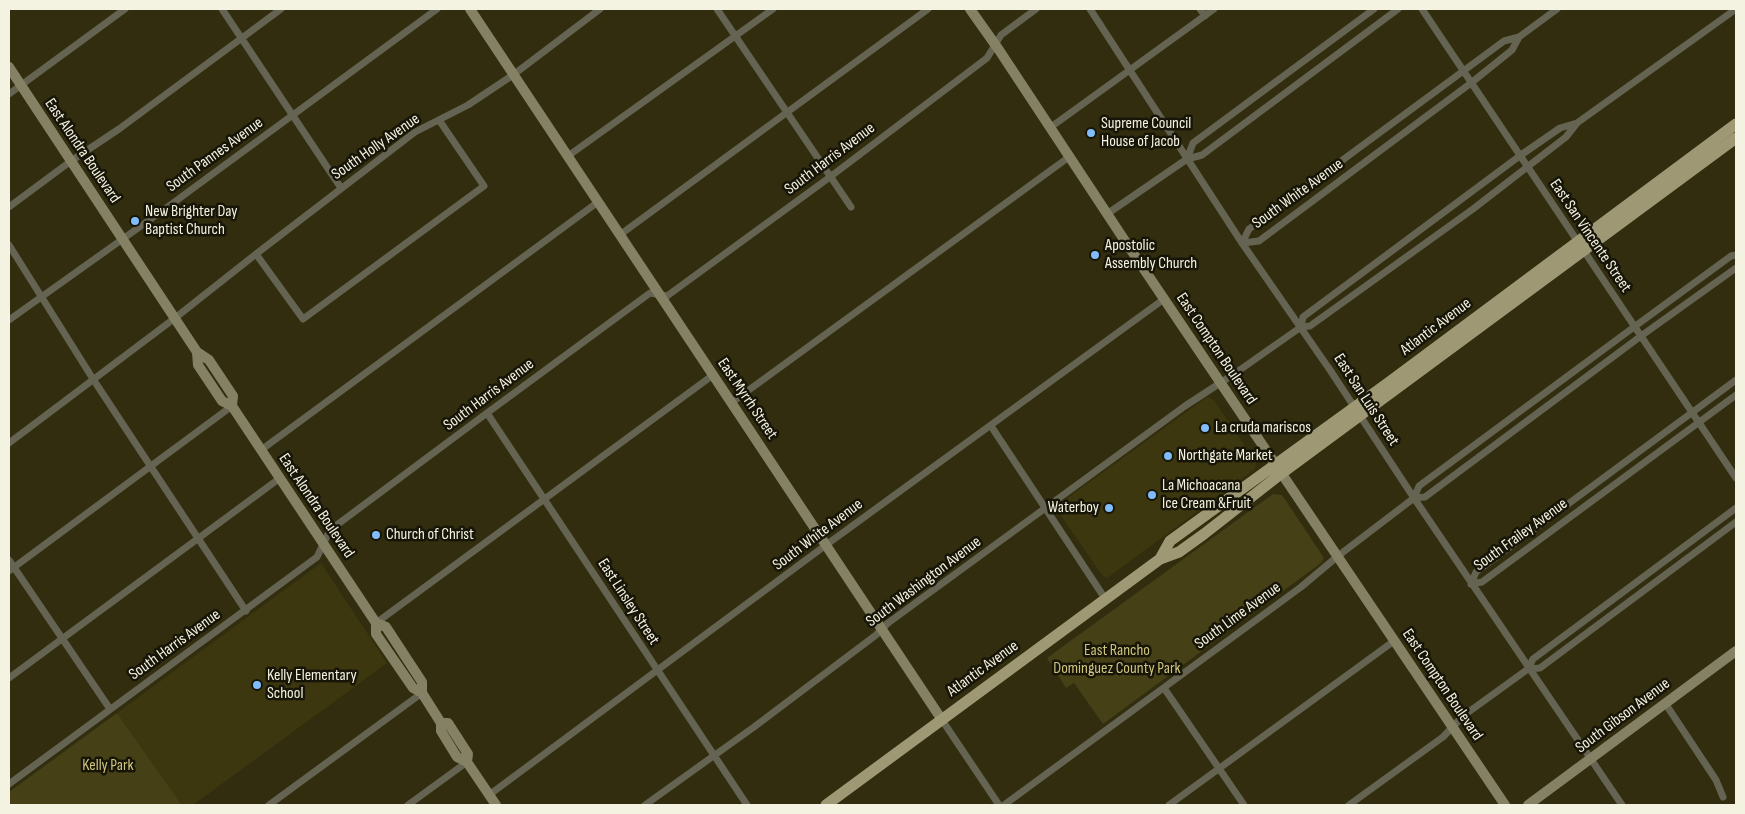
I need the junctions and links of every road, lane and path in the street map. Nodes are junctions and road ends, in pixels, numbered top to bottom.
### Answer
1 (125, 9) edge
2 (222, 9) edge
3 (281, 9) edge
4 (437, 9) edge
5 (470, 9) edge
6 (600, 9) edge
7 (717, 9) edge
8 (774, 9) edge
9 (928, 9) edge
10 (970, 9) edge
11 (1036, 9) edge
12 (1090, 9) edge
13 (1200, 9) edge
14 (1214, 9) edge
15 (1374, 9) edge
16 (1398, 9) edge
17 (1422, 9) edge
18 (1557, 9) edge
19 (1736, 9) edge
20 (1205, 16) junction
21 (736, 36) junction
22 (1519, 37) junction
23 (242, 38) junction
24 (995, 45) junction
25 (9, 67) edge
26 (1130, 70) junction
27 (1464, 72) junction
28 (513, 75) junction
29 (1471, 83) junction
30 (20, 85) junction
31 (9, 94) edge
32 (787, 112) junction
33 (292, 115) junction
34 (439, 120) junction
35 (1577, 122) junction
36 (1736, 124) edge
37 (1051, 127) junction
38 (1736, 138) edge
39 (1521, 155) junction
40 (568, 156) junction
41 (1069, 156) junction
42 (1187, 159) junction
43 (71, 161) junction
44 (1528, 165) junction
45 (830, 177) junction
46 (341, 188) junction
47 (598, 202) junction
48 (9, 207) edge
49 (851, 207) dead end
50 (1107, 214) junction
51 (621, 234) junction
52 (122, 238) junction
53 (1242, 243) junction
54 (9, 245) edge
55 (1581, 246) junction
56 (256, 254) junction
57 (1736, 255) edge
58 (1736, 268) edge
59 (659, 294) junction
60 (41, 296) junction
61 (1164, 299) junction
62 (176, 318) junction
63 (9, 320) edge
64 (1301, 327) junction
65 (1634, 327) junction
66 (1641, 336) junction
67 (713, 376) junction
68 (93, 379) junction
69 (1736, 380) edge
70 (1221, 382) junction
71 (1736, 395) edge
72 (731, 403) junction
73 (232, 406) junction
74 (1358, 411) junction
75 (1692, 412) junction
76 (487, 413) junction
77 (1699, 422) junction
78 (991, 426) junction
79 (9, 443) edge
80 (261, 450) junction
81 (151, 466) junction
82 (1279, 468) junction
83 (280, 478) junction
84 (1736, 478) edge
85 (1414, 498) junction
86 (544, 499) junction
87 (1045, 508) junction
88 (1736, 508) edge
89 (1736, 522) edge
90 (198, 538) junction
91 (324, 544) junction
92 (826, 545) junction
93 (1338, 556) junction
94 (9, 560) edge
95 (11, 569) edge
96 (1471, 584) junction
97 (1106, 600) junction
98 (246, 611) junction
99 (376, 623) junction
100 (882, 629) junction
101 (61, 639) junction
102 (1394, 641) junction
103 (1736, 651) edge
104 (1528, 669) junction
105 (657, 670) junction
106 (9, 678) edge
107 (1164, 688) junction
108 (422, 693) junction
109 (1665, 704) junction
110 (110, 710) junction
111 (942, 720) junction
112 (1453, 728) junction
113 (714, 756) junction
114 (1591, 759) junction
115 (467, 762) junction
116 (1219, 769) junction
117 (9, 784) edge
118 (489, 795) junction
119 (1723, 797) dead end
120 (269, 805) edge
121 (408, 805) edge
122 (496, 805) edge
123 (645, 805) edge
124 (746, 805) edge
125 (826, 805) edge
126 (999, 805) edge
127 (1004, 805) edge
128 (1170, 805) edge
129 (1244, 805) edge
130 (1349, 805) edge
131 (1504, 805) edge
132 (1528, 805) edge
133 (1622, 805) edge

1 - 30 street
2 - 23 street
3 - 23 street
4 - 33 street, South Pannes Avenue
5 - 28 main road, East Myrrh Street
6 - 28 street, South Holly Avenue
7 - 21 street
8 - 21 street
9 - 32 street
10 - 24 main road, East Compton Boulevard
11 - 24 street, South Harris Avenue
12 - 26 street, East San Luis Street
13 - 20 street
14 - 20 street
15 - 42 street
16 - 42 street
17 - 27 street, East San Vincente Street
18 - 22 street, South White Avenue
19 - 35 street
20 - 26 street
21 - 32 street
21 - 40 street
22 - 27 street, South White Avenue
22 - 29 street, South White Avenue
23 - 33 street
23 - 43 street
24 - 37 main road, East Compton Boulevard
24 - 45 street, South Harris Avenue
25 - 30 main road, East Alondra Boulevard
26 - 37 street
26 - 42 street, East San Luis Street
27 - 29 street, East San Vincente Street
27 - 53 street, South White Avenue
28 - 34 street, South Holly Avenue
28 - 40 main road, East Myrrh Street
29 - 39 street, East San Vincente Street
29 - 53 street, South White Avenue
30 - 31 street
30 - 43 main road, East Alondra Boulevard
32 - 45 street
32 - 51 street
33 - 46 street
33 - 52 street, South Pannes Avenue
34 - 46 street, South Holly Avenue
34 - 56 street
35 - 39 street
35 - 44 street
36 - 55 main road, Atlantic Avenue
37 - 41 main road, East Compton Boulevard
38 - 55 main road, Atlantic Avenue
39 - 44 street, East San Vincente Street
39 - 64 street
40 - 47 main road, East Myrrh Street
41 - 50 main road, East Compton Boulevard
41 - 72 street
42 - 50 street
42 - 53 street, East San Luis Street
43 - 48 street
43 - 52 main road, East Alondra Boulevard
44 - 55 street, East San Vincente Street
44 - 64 street
45 - 49 street
45 - 59 street, South Harris Avenue
46 - 56 street, South Holly Avenue
47 - 51 main road, East Myrrh Street
47 - 80 street
50 - 61 main road, East Compton Boulevard
51 - 59 main road, East Myrrh Street
52 - 60 street, South Pannes Avenue
52 - 62 main road, East Alondra Boulevard
53 - 64 street, East San Luis Street
54 - 60 street
55 - 65 street, East San Vincente Street
55 - 74 main road, Atlantic Avenue
56 - 62 street, South Holly Avenue
57 - 65 street, South Lime Avenue
58 - 66 street, South Lime Avenue
59 - 67 main road, East Myrrh Street
59 - 76 street, South Harris Avenue
60 - 63 street, South Pannes Avenue
60 - 68 street
61 - 70 main road, East Compton Boulevard
61 - 78 street, South White Avenue
62 - 68 street, South Holly Avenue
62 - 73 main road, East Alondra Boulevard
64 - 70 street, South Washington Avenue
64 - 74 street, East San Luis Street
65 - 66 street, East San Vincente Street
65 - 85 street, South Lime Avenue
66 - 75 street, East San Vincente Street
66 - 85 street, South Lime Avenue
67 - 72 main road, East Myrrh Street
67 - 86 street
68 - 79 street, South Holly Avenue
68 - 81 street
69 - 75 street, South Frailey Avenue
70 - 82 main road, East Compton Boulevard
70 - 87 street, South Washington Avenue
71 - 77 street, South Frailey Avenue
72 - 92 main road, East Myrrh Street
73 - 80 main road, East Alondra Boulevard
73 - 81 street
74 - 82 main road, Atlantic Avenue
74 - 85 street, East San Luis Street
75 - 77 street, East San Vincente Street
75 - 96 street, South Frailey Avenue
76 - 86 street, East Linsley Street
76 - 91 street, South Harris Avenue
77 - 84 street, East San Vincente Street
77 - 96 street, South Frailey Avenue
78 - 87 street
78 - 92 street, South White Avenue
80 - 83 main road, East Alondra Boulevard
81 - 90 street
81 - 95 street
82 - 93 main road, East Compton Boulevard
82 - 97 main road, Atlantic Avenue
83 - 90 street
83 - 91 main road, East Alondra Boulevard
85 - 93 street, South Lime Avenue
85 - 96 street, East San Luis Street
86 - 99 street
86 - 105 street, East Linsley Street
87 - 97 street
87 - 100 street, South Washington Avenue
88 - 104 street
89 - 104 street
90 - 98 street
90 - 101 street
91 - 98 street, South Harris Avenue
91 - 99 main road, East Alondra Boulevard
92 - 100 main road, East Myrrh Street
92 - 105 street, South White Avenue
93 - 102 main road, East Compton Boulevard
93 - 107 street, South Lime Avenue
94 - 95 street
95 - 101 street
96 - 104 street, East San Luis Street
97 - 111 main road, Atlantic Avenue
98 - 110 street, South Harris Avenue
99 - 108 main road, East Alondra Boulevard
100 - 111 main road, East Myrrh Street
100 - 113 street, South Washington Avenue
101 - 106 street
101 - 110 street
102 - 112 main road, East Compton Boulevard
102 - 116 street
103 - 109 main road, South Gibson Avenue
104 - 112 street
104 - 114 street, East San Luis Street
105 - 113 street, East Linsley Street
105 - 118 street, South White Avenue
107 - 116 street
107 - 127 street, South Lime Avenue
108 - 115 main road, East Alondra Boulevard
108 - 120 street
109 - 114 main road, South Gibson Avenue
109 - 119 street
110 - 117 street, South Harris Avenue
111 - 125 main road, Atlantic Avenue
111 - 126 street, East Myrrh Street
112 - 130 street
112 - 131 main road, East Compton Boulevard
113 - 123 street, South Washington Avenue
113 - 124 street, East Linsley Street
114 - 132 main road, South Gibson Avenue
114 - 133 street, East San Luis Street
115 - 118 main road, East Alondra Boulevard
115 - 121 street
116 - 128 street
116 - 129 street
118 - 122 main road, East Alondra Boulevard

